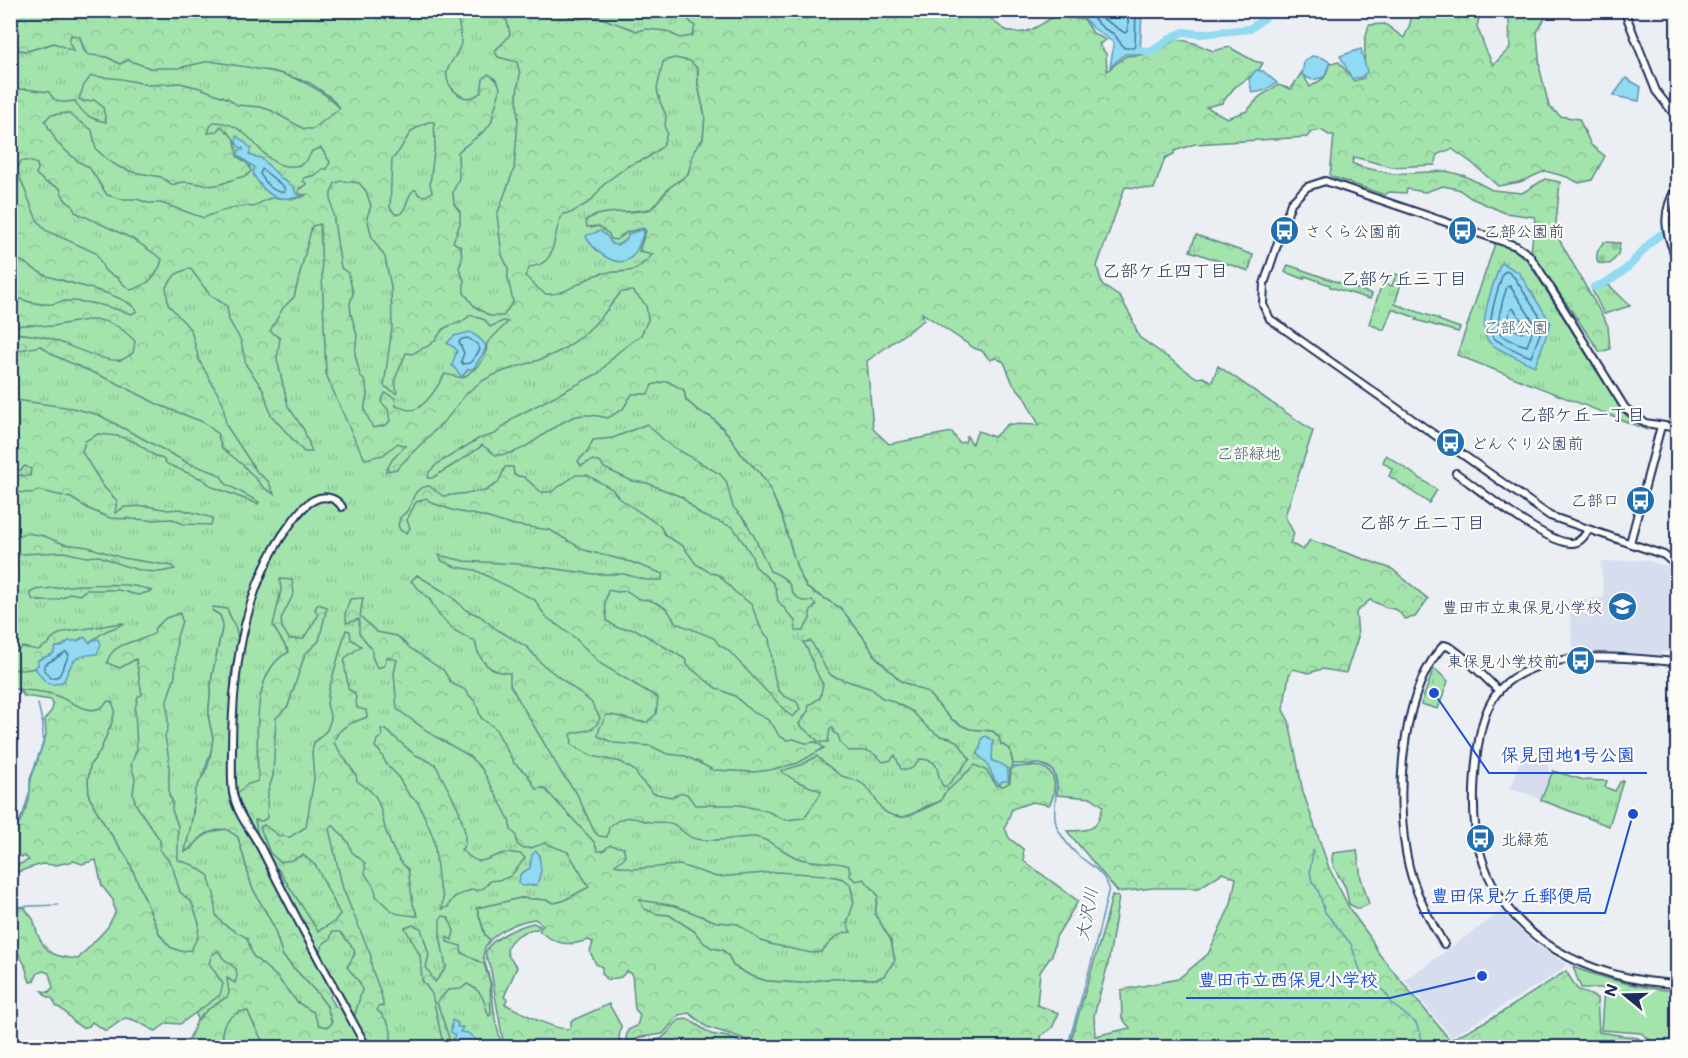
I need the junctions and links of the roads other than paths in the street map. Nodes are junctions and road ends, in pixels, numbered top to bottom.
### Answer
1 (1624, 10) edge
2 (1677, 119) edge
3 (1677, 185) edge
4 (1677, 262) edge
5 (1660, 426) junction
6 (1677, 428) edge
7 (1456, 473) dead end
8 (342, 507) dead end
9 (1588, 530) junction
10 (1630, 543) junction
11 (1677, 567) edge
12 (1677, 662) edge
13 (1499, 691) junction
14 (1444, 944) dead end
15 (1677, 984) edge
16 (367, 1047) edge

1 - 2 street
3 - 4 street
5 - 6 street
5 - 9 street
5 - 10 street
7 - 9 street
8 - 16 street
9 - 10 street
10 - 11 street
12 - 13 street
13 - 14 street
13 - 15 street

